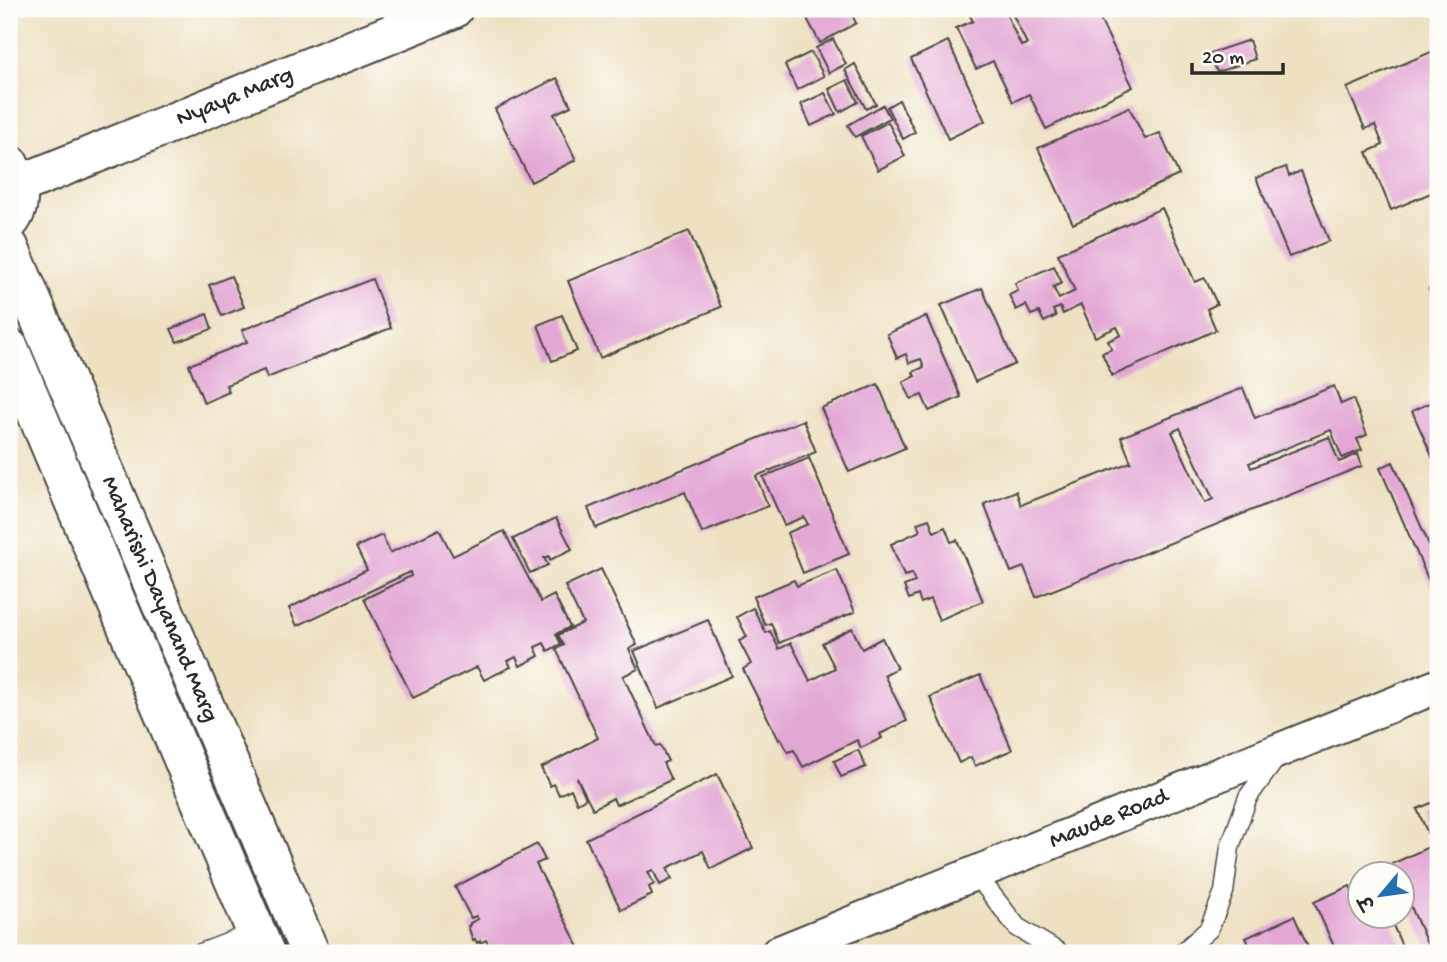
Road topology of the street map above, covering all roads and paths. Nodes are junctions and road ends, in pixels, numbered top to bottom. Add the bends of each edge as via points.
1 (453, 9) edge
2 (13, 174) edge
3 (9, 222) edge
4 (9, 247) edge
5 (9, 348) edge
6 (1438, 686) edge
7 (1282, 749) junction
8 (975, 873) junction
9 (260, 942) edge
10 (201, 953) edge
11 (310, 953) edge
12 (778, 953) edge
13 (1060, 953) edge
14 (1182, 953) edge

1 - 2 street, Nyaya Marg
2 - 3 street via 18,202
4 - 11 street, Maharishi Dayanand Marg
5 - 9 street, Maharishi Dayanand Marg
6 - 7 street, Maude Road
7 - 8 street, Maude Road
7 - 14 lane via 1248,797 1230,847 1224,892 1209,929
8 - 12 street, Maude Road
8 - 13 lane via 1017,928
9 - 10 lane

